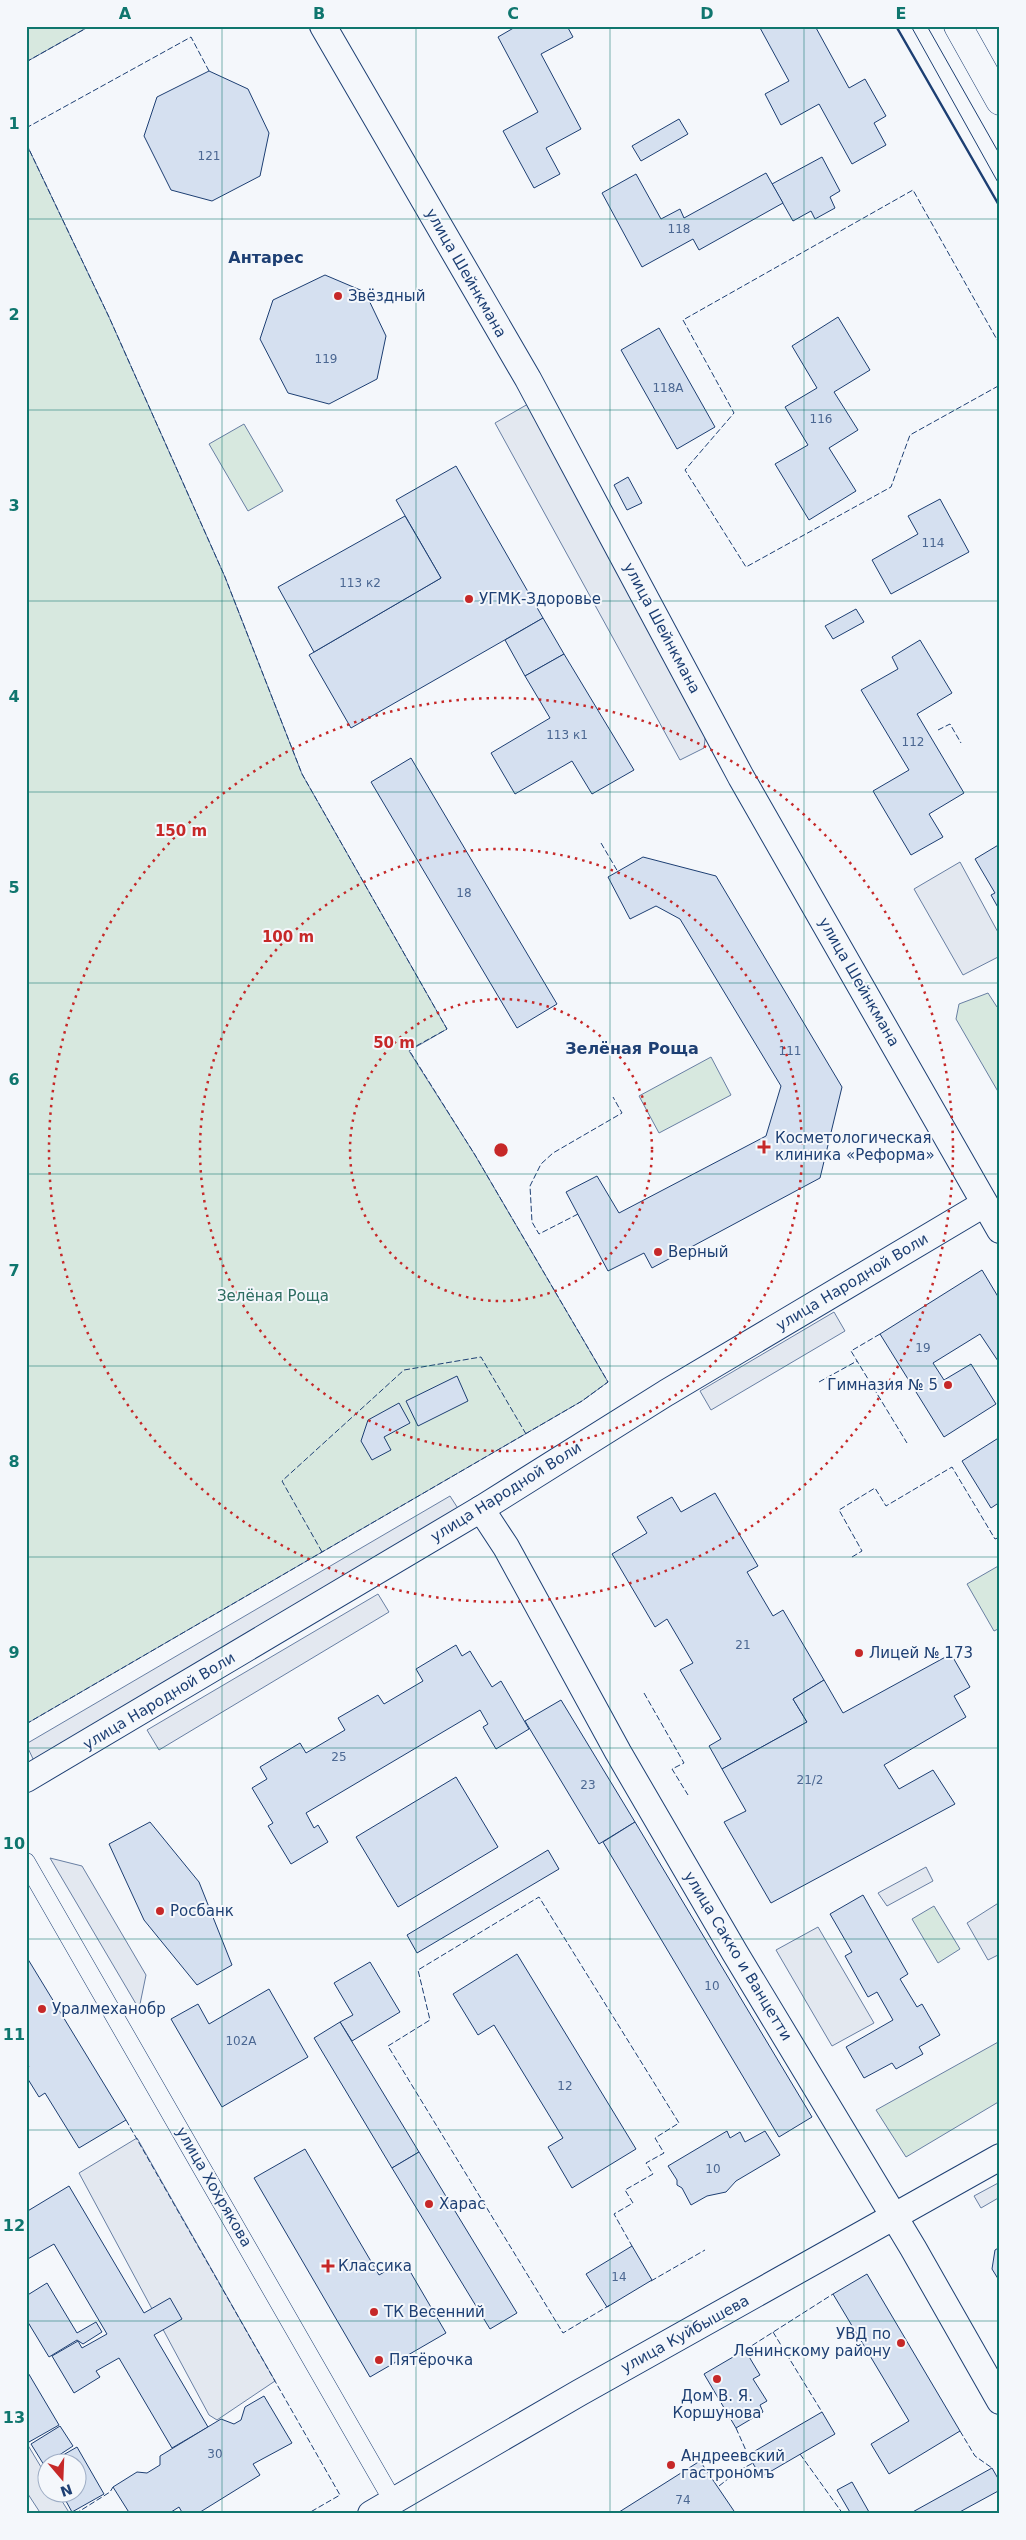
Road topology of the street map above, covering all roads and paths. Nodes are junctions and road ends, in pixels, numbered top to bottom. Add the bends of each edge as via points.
1 (323, 26) edge
2 (958, 26) edge
3 (1000, 102) edge
4 (984, 1204) junction
5 (1000, 1230) edge
6 (481, 1509) junction
7 (26, 1779) edge
8 (26, 1862) edge
9 (1000, 2157) edge
10 (894, 2217) junction
11 (1000, 2401) edge
12 (388, 2510) edge

1 - 4 street, улица Шейнкмана via 528,378 741,777
2 - 3 main road
4 - 5 street, улица Шейнкмана
4 - 6 street, улица Народной Воли via 666,1393
6 - 7 street, улица Народной Воли
6 - 10 street, улица Сакко и Ванцетти via 506,1547 622,1759
8 - 12 street, улица Хохрякова
9 - 10 street, улица Куйбышева
10 - 11 street, улица Сакко и Ванцетти
10 - 12 street, улица Куйбышева via 772,2284

